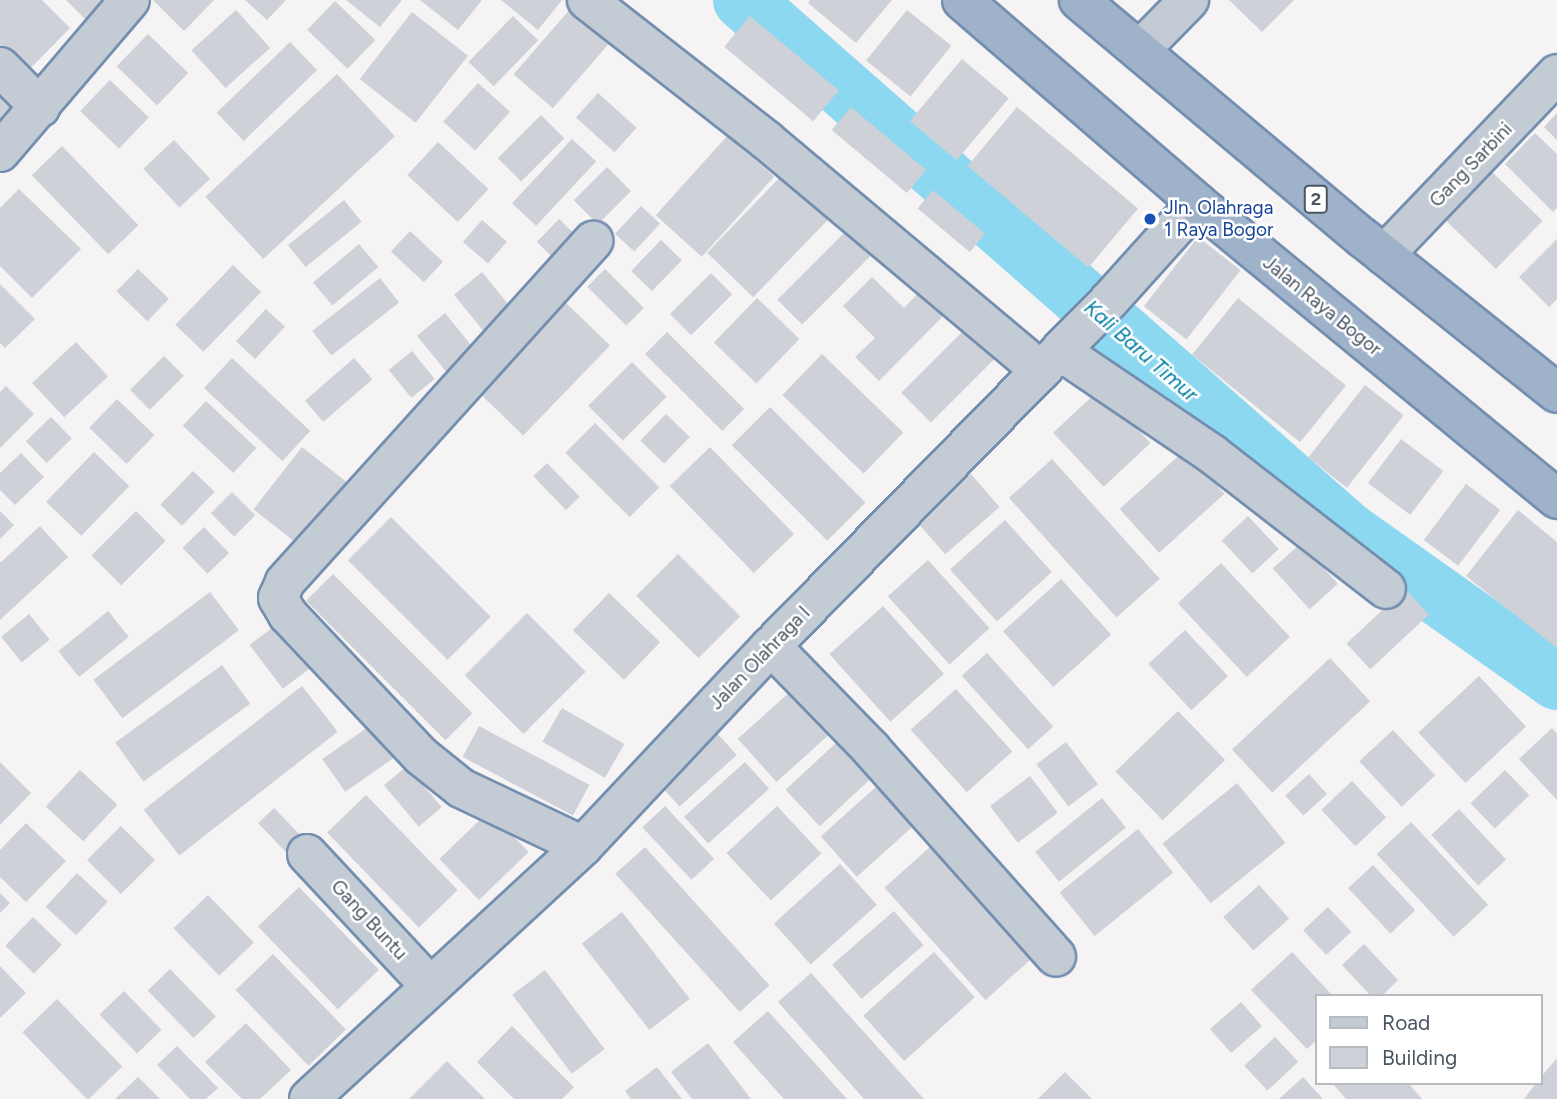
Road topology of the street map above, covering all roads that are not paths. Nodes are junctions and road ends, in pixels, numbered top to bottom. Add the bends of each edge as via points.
1 (130, 0) edge
2 (587, 0) edge
3 (962, 0) edge
4 (1079, 0) edge
5 (1189, 0) edge
6 (1140, 50) junction
7 (0, 66) edge
8 (1557, 75) edge
9 (40, 107) junction
10 (0, 152) edge
11 (1197, 203) junction
12 (593, 241) dead end
13 (1384, 255) junction
14 (1056, 355) junction
15 (1556, 390) edge
16 (1557, 499) edge
17 (1386, 589) dead end
18 (771, 646) junction
19 (583, 846) junction
20 (307, 855) dead end
21 (1056, 957) dead end
22 (430, 986) junction
23 (309, 1099) edge

1 - 9 street
2 - 14 street via 766,140
3 - 11 highway, Jalan Raya Bogor
4 - 6 highway, 2
5 - 6 street
6 - 13 highway, 2
7 - 9 street
8 - 13 street, Gang Sarbini
9 - 10 street
11 - 14 street, Jalan Olahraga I
11 - 16 highway, Jalan Raya Bogor
12 - 19 street via 285,582 278,598 288,615 421,756 461,788
13 - 15 highway, 2
14 - 17 street via 1212,454
14 - 18 street, Jalan Olahraga I
18 - 19 street, Jalan Olahraga I
18 - 21 street via 871,749
19 - 22 street, Jalan Olahraga I
20 - 22 street, Gang Buntu
22 - 23 street, Jalan Olahraga I

